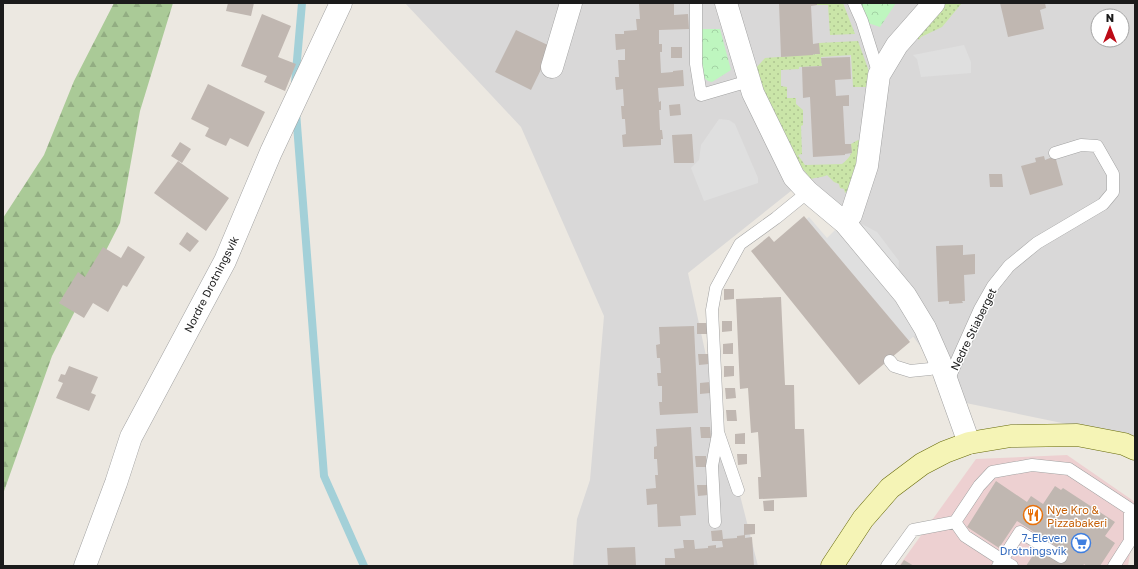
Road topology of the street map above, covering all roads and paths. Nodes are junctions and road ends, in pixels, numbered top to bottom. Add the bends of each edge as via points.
1 (341, 3) edge
2 (571, 3) edge
3 (696, 3) edge
4 (726, 3) edge
5 (854, 3) edge
6 (934, 3) edge
7 (552, 67) dead end
8 (879, 75) junction
9 (749, 81) junction
10 (1054, 153) dead end
11 (808, 192) junction
12 (845, 223) junction
13 (890, 361) dead end
14 (943, 370) junction
15 (718, 432) junction
16 (969, 443) junction
17 (1135, 450) edge
18 (738, 490) dead end
19 (715, 522) dead end
20 (955, 522) junction
21 (1061, 557) dead end
22 (1000, 563) edge
23 (85, 566) edge
24 (832, 566) edge
25 (887, 566) edge
26 (1012, 566) edge
27 (1114, 566) edge

1 - 23 street, Nordre Drotningsvik via 271,152 226,261 131,437
2 - 7 street
3 - 9 lane via 696,64 700,95
4 - 9 street, Nedre Stiaberget
5 - 8 lane
6 - 8 street via 897,45
8 - 12 street via 867,166 851,215
9 - 11 street, Nedre Stiaberget via 794,177
10 - 14 lane, Nedre Stiaberget via 1081,145 1097,146 1114,174 1114,192 1103,204 1037,243 1009,266 993,286 951,374
11 - 12 street, Nedre Stiaberget
11 - 15 lane via 740,244 716,288 712,310
12 - 14 street, Nedre Stiaberget via 906,295 925,328
13 - 14 lane, Nedre Stiaberget via 894,366 910,371
14 - 16 street, Nedre Stiaberget
15 - 18 lane
15 - 19 lane via 712,466
16 - 17 main road via 1012,436 1077,435 1124,444
16 - 24 main road via 922,464 890,488 863,518
20 - 22 lane via 965,536
20 - 25 lane via 913,530
20 - 27 lane via 979,486 992,472 1032,465 1068,469 1130,509 1130,541
21 - 22 lane via 1020,532
22 - 26 lane

